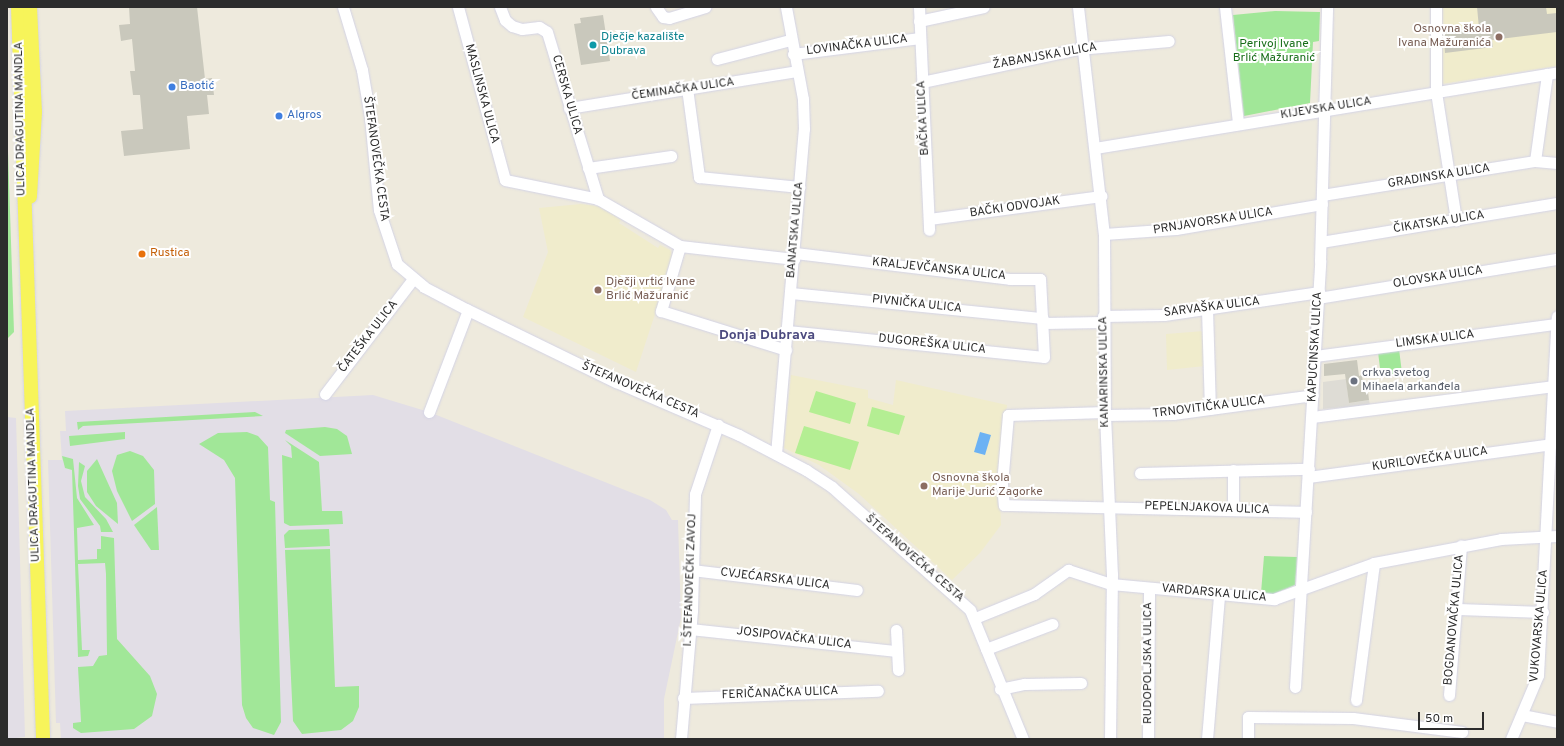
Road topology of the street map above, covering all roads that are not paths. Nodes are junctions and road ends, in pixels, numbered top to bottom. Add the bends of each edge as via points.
1 (18, 7) edge
2 (30, 7) edge
3 (343, 7) edge
4 (458, 7) edge
5 (500, 7) edge
6 (656, 7) edge
7 (705, 7) edge
8 (786, 7) edge
9 (919, 7) edge
10 (984, 7) edge
11 (1078, 7) edge
12 (1225, 7) edge
13 (1327, 7) edge
14 (1436, 7) edge
15 (920, 21) junction
16 (920, 38) junction
17 (790, 40) junction
18 (1169, 41) dead end
19 (1084, 48) junction
20 (793, 54) junction
21 (717, 59) dead end
22 (797, 71) junction
23 (1552, 73) edge
24 (922, 82) junction
25 (687, 88) junction
26 (1436, 92) junction
27 (569, 108) junction
28 (1324, 108) junction
29 (1238, 123) junction
30 (1095, 148) junction
31 (671, 156) dead end
32 (1535, 161) junction
33 (1557, 163) edge
34 (588, 168) junction
35 (1450, 176) junction
36 (800, 187) junction
37 (1101, 196) junction
38 (598, 199) junction
39 (1322, 200) junction
40 (1557, 203) edge
41 (1456, 220) junction
42 (929, 224) joint
43 (25, 231) junction
44 (1104, 234) junction
45 (1321, 242) junction
46 (680, 246) junction
47 (794, 256) junction
48 (1557, 259) edge
49 (413, 279) junction
50 (791, 293) junction
51 (1319, 295) junction
52 (468, 310) junction
53 (1207, 310) junction
54 (1103, 319) junction
55 (1556, 320) edge
56 (1043, 321) junction
57 (788, 331) junction
58 (1556, 347) edge
59 (786, 350) junction
60 (1315, 356) junction
61 (1554, 386) junction
62 (325, 394) dead end
63 (1313, 395) junction
64 (1555, 407) edge
65 (1210, 409) junction
66 (429, 412) dead end
67 (1105, 413) junction
68 (1312, 417) junction
69 (718, 425) junction
70 (1551, 444) junction
71 (776, 454) junction
72 (1554, 463) edge
73 (1233, 470) junction
74 (1140, 473) dead end
75 (1308, 473) junction
76 (1004, 505) joint
77 (1108, 507) junction
78 (1233, 510) junction
79 (1306, 512) junction
80 (1553, 512) edge
81 (1552, 536) edge
82 (1461, 545) junction
83 (1374, 563) junction
84 (692, 570) junction
85 (1111, 584) junction
86 (1149, 588) junction
87 (1302, 589) junction
88 (857, 590) dead end
89 (1220, 596) junction
90 (1458, 609) junction
91 (1543, 612) junction
92 (975, 618) junction
93 (1052, 624) dead end
94 (690, 629) junction
95 (896, 630) dead end
96 (986, 649) junction
97 (897, 652) junction
98 (898, 670) dead end
99 (1081, 683) dead end
100 (1295, 687) dead end
101 (1000, 689) junction
102 (878, 691) dead end
103 (1449, 695) dead end
104 (683, 698) junction
105 (1356, 700) dead end
106 (1522, 715) junction
107 (1557, 722) edge
108 (1462, 732) dead end
109 (43, 739) edge
110 (681, 739) edge
111 (1022, 739) edge
112 (1110, 739) edge
113 (1148, 739) edge
114 (1207, 739) edge
115 (1248, 739) edge
116 (1511, 739) edge

1 - 43 main road, ULICA DRAGUTINA MANDLA
2 - 43 main road, ULICA DRAGUTINA MANDLA via 35,112
3 - 49 street, ŠTEFANOVEČKA CESTA via 362,70 370,117 379,210 385,236 397,264
4 - 38 street, MASLINSKA ULICA via 505,180
5 - 27 street, CERSKA ULICA via 508,23 522,29 542,27 547,32
6 - 7 street via 663,17 669,18
8 - 17 street, BANATSKA ULICA
9 - 15 street, BAČKA ULICA
10 - 15 street
11 - 19 street, KANARINSKA ULICA
12 - 29 street
13 - 28 street, KAPUCINSKA ULICA
14 - 26 street
15 - 16 street, BAČKA ULICA
16 - 20 street, LOVINAČKA ULICA
16 - 24 street, BAČKA ULICA
17 - 20 street, BANATSKA ULICA
17 - 21 street, LOVINAČKA ULICA
18 - 19 street, ŽABANJSKA ULICA
19 - 24 street, ŽABANJSKA ULICA
19 - 30 street, KANARINSKA ULICA
20 - 22 street, BANATSKA ULICA
22 - 25 street, ČEMINAČKA ULICA via 762,79
22 - 36 street, BANATSKA ULICA via 804,111
23 - 26 street, KIJEVSKA ULICA
23 - 32 street
24 - 42 street, BAČKA ULICA
25 - 27 street, ČEMINAČKA ULICA
25 - 36 street via 700,177
26 - 28 street, KIJEVSKA ULICA
26 - 35 street
27 - 34 street, CERSKA ULICA
28 - 29 street, KIJEVSKA ULICA
28 - 39 street, KAPUCINSKA ULICA
29 - 30 street, KIJEVSKA ULICA
30 - 37 street, KANARINSKA ULICA
31 - 34 street
32 - 33 street, GRADINSKA ULICA
32 - 35 street, GRADINSKA ULICA
34 - 38 street, CERSKA ULICA
35 - 39 street, GRADINSKA ULICA
35 - 41 street
36 - 47 street, BANATSKA ULICA
37 - 42 street, BAČKI ODVOJAK
37 - 44 street, KANARINSKA ULICA
38 - 46 street
39 - 44 street, PRNJAVORSKA ULICA via 1176,229
39 - 45 street, KAPUCINSKA ULICA
40 - 41 street, ČIKATSKA ULICA
41 - 45 street, ČIKATSKA ULICA
43 - 109 main road, ULICA DRAGUTINA MANDLA
44 - 54 street, KANARINSKA ULICA
45 - 51 street, KAPUCINSKA ULICA
46 - 47 street, KRALJEVČANSKA ULICA
46 - 59 street via 661,311
47 - 50 street, BANATSKA ULICA
47 - 56 street, KRALJEVČANSKA ULICA via 1010,279 1040,279
48 - 51 street, OLOVSKA ULICA
49 - 52 street, ŠTEFANOVEČKA CESTA
49 - 62 street, ČATEŠKA ULICA
50 - 56 street, PIVNIČKA ULICA
50 - 57 street, BANATSKA ULICA
51 - 53 street, SARVAŠKA ULICA
51 - 60 street, KAPUCINSKA ULICA
52 - 66 street
52 - 69 street, ŠTEFANOVEČKA CESTA via 616,382
53 - 54 street, SARVAŠKA ULICA
53 - 65 street
54 - 56 street, PIVNIČKA ULICA
54 - 67 street, KANARINSKA ULICA
55 - 58 street, VUKOVARSKA ULICA
55 - 60 street, LIMSKA ULICA
56 - 57 street, DUGOREŠKA ULICA via 1044,356
57 - 59 street, BANATSKA ULICA
58 - 61 street, VUKOVARSKA ULICA
59 - 71 street, BANATSKA ULICA
60 - 63 street, KAPUCINSKA ULICA
61 - 64 street, VUKOVARSKA ULICA
61 - 68 street
63 - 65 street, TRNOVITIČKA ULICA
63 - 68 street, KAPUCINSKA ULICA
64 - 70 street, VUKOVARSKA ULICA
65 - 67 street, TRNOVITIČKA ULICA via 1173,414
67 - 76 street, TRNOVITIČKA ULICA via 1008,415 1002,484
67 - 77 street, KANARINSKA ULICA
68 - 75 street, KAPUCINSKA ULICA
69 - 71 street, ŠTEFANOVEČKA CESTA
69 - 84 street, I. ŠTEFANOVEČKI ZAVOJ via 695,494
70 - 72 street, VUKOVARSKA ULICA
70 - 75 street, KURILOVEČKA ULICA
71 - 92 street, ŠTEFANOVEČKA CESTA via 832,487 958,598
72 - 80 street, VUKOVARSKA ULICA
73 - 74 street, KURILOVEČKA ULICA
73 - 75 street, KURILOVEČKA ULICA
73 - 78 street
75 - 79 street, KAPUCINSKA ULICA
76 - 77 street, PEPELNJAKOVA ULICA
77 - 78 street, PEPELNJAKOVA ULICA
77 - 85 street, KANARINSKA ULICA
78 - 79 street, PEPELNJAKOVA ULICA
79 - 87 street, KAPUCINSKA ULICA
80 - 81 street, VUKOVARSKA ULICA
81 - 82 street, VARDARSKA ULICA
81 - 91 street, VUKOVARSKA ULICA
82 - 83 street, VARDARSKA ULICA
82 - 90 street, BOGDANOVAČKA ULICA
83 - 87 street, VARDARSKA ULICA
83 - 105 street
84 - 88 street, CVJEĆARSKA ULICA
84 - 94 street, I. ŠTEFANOVEČKI ZAVOJ
85 - 86 street, VARDARSKA ULICA
85 - 92 street, VARDARSKA ULICA via 1068,570 1034,594
85 - 112 street, KANARINSKA ULICA
86 - 89 street, VARDARSKA ULICA
86 - 113 street, RUDOPOLJSKA ULICA
87 - 89 street, VARDARSKA ULICA via 1274,600
87 - 100 street, KAPUCINSKA ULICA
89 - 114 street
90 - 91 street
90 - 103 street, BOGDANOVAČKA ULICA
91 - 106 street, VUKOVARSKA ULICA via 1538,675
92 - 96 street, ŠTEFANOVEČKA CESTA
93 - 96 street
94 - 97 street, JOSIPOVAČKA ULICA
94 - 104 street, I. ŠTEFANOVEČKI ZAVOJ
95 - 97 street
96 - 101 street, ŠTEFANOVEČKA CESTA
97 - 98 street
99 - 101 street via 1024,684
101 - 111 street, ŠTEFANOVEČKA CESTA
102 - 104 street, FERIČANAČKA ULICA
104 - 110 street, I. ŠTEFANOVEČKI ZAVOJ
106 - 107 street
106 - 116 street, VUKOVARSKA ULICA
108 - 115 street via 1353,718 1248,717

